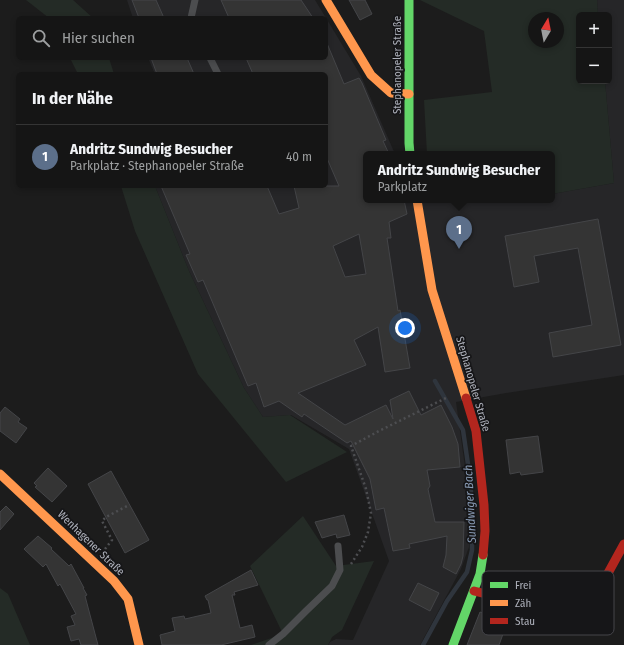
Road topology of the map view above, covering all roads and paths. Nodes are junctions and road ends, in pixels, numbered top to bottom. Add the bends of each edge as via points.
1 (195, 0) edge
2 (326, 0) edge
3 (409, 0) edge
4 (191, 16) edge
5 (211, 60) edge
6 (217, 72) edge
7 (409, 94) junction
8 (410, 151) edge
9 (418, 203) edge
10 (464, 391) junction
11 (0, 474) edge
12 (129, 505) dead end
13 (624, 544) edge
14 (338, 546) dead end
15 (94, 561) junction
16 (348, 568) dead end
17 (609, 571) edge
18 (474, 591) junction
19 (482, 593) edge
20 (139, 645) edge
21 (269, 645) edge
22 (453, 645) edge

1 - 4 lane
2 - 7 street via 371,75 391,93
3 - 7 street, Stephanopeler Straße
5 - 6 lane
7 - 8 street, Stephanopeler Straße
9 - 10 street, Stephanopeler Straße via 432,290
10 - 16 path via 351,446 366,489 371,514 362,547
10 - 18 street, Stephanopeler Straße via 476,431 484,505 483,557
11 - 15 street, Wenhagener Straße
12 - 15 path via 106,517 102,522 112,540
13 - 17 street
14 - 21 lane via 340,570 332,586
15 - 20 street, Wenhagener Straße via 114,580 128,599
18 - 19 street
18 - 22 street, Stephanopeler Straße

